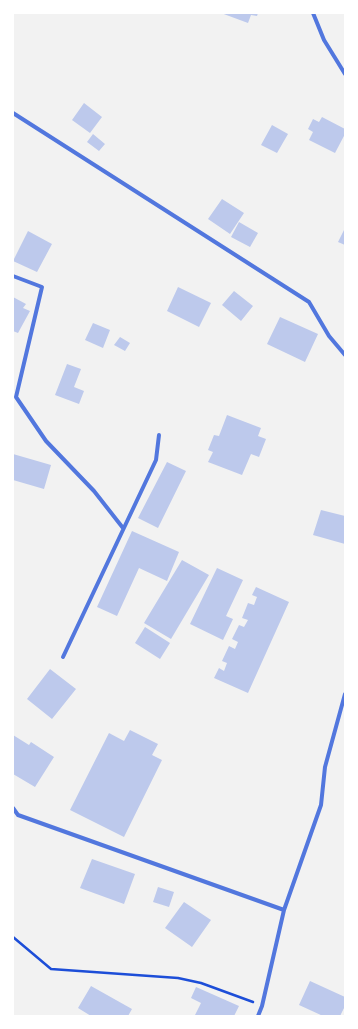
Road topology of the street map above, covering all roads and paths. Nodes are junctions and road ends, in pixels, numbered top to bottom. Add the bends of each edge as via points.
1 (313, 13) edge
2 (345, 74) edge
3 (13, 113) edge
4 (13, 276) edge
5 (345, 354) edge
6 (159, 435) dead end
7 (123, 528) junction
8 (63, 657) dead end
9 (345, 694) edge
10 (13, 808) edge
11 (284, 910) junction
12 (13, 937) edge
13 (262, 1006) junction
14 (258, 1016) edge

1 - 2 street via 324,40
3 - 5 street via 309,302 329,336
4 - 7 street via 42,287 16,398 46,441 94,492
6 - 7 street via 156,460
7 - 8 street
9 - 11 street via 325,767 322,804
10 - 11 street via 18,815
11 - 13 street
12 - 13 path via 51,968 178,978 201,983
13 - 14 street

